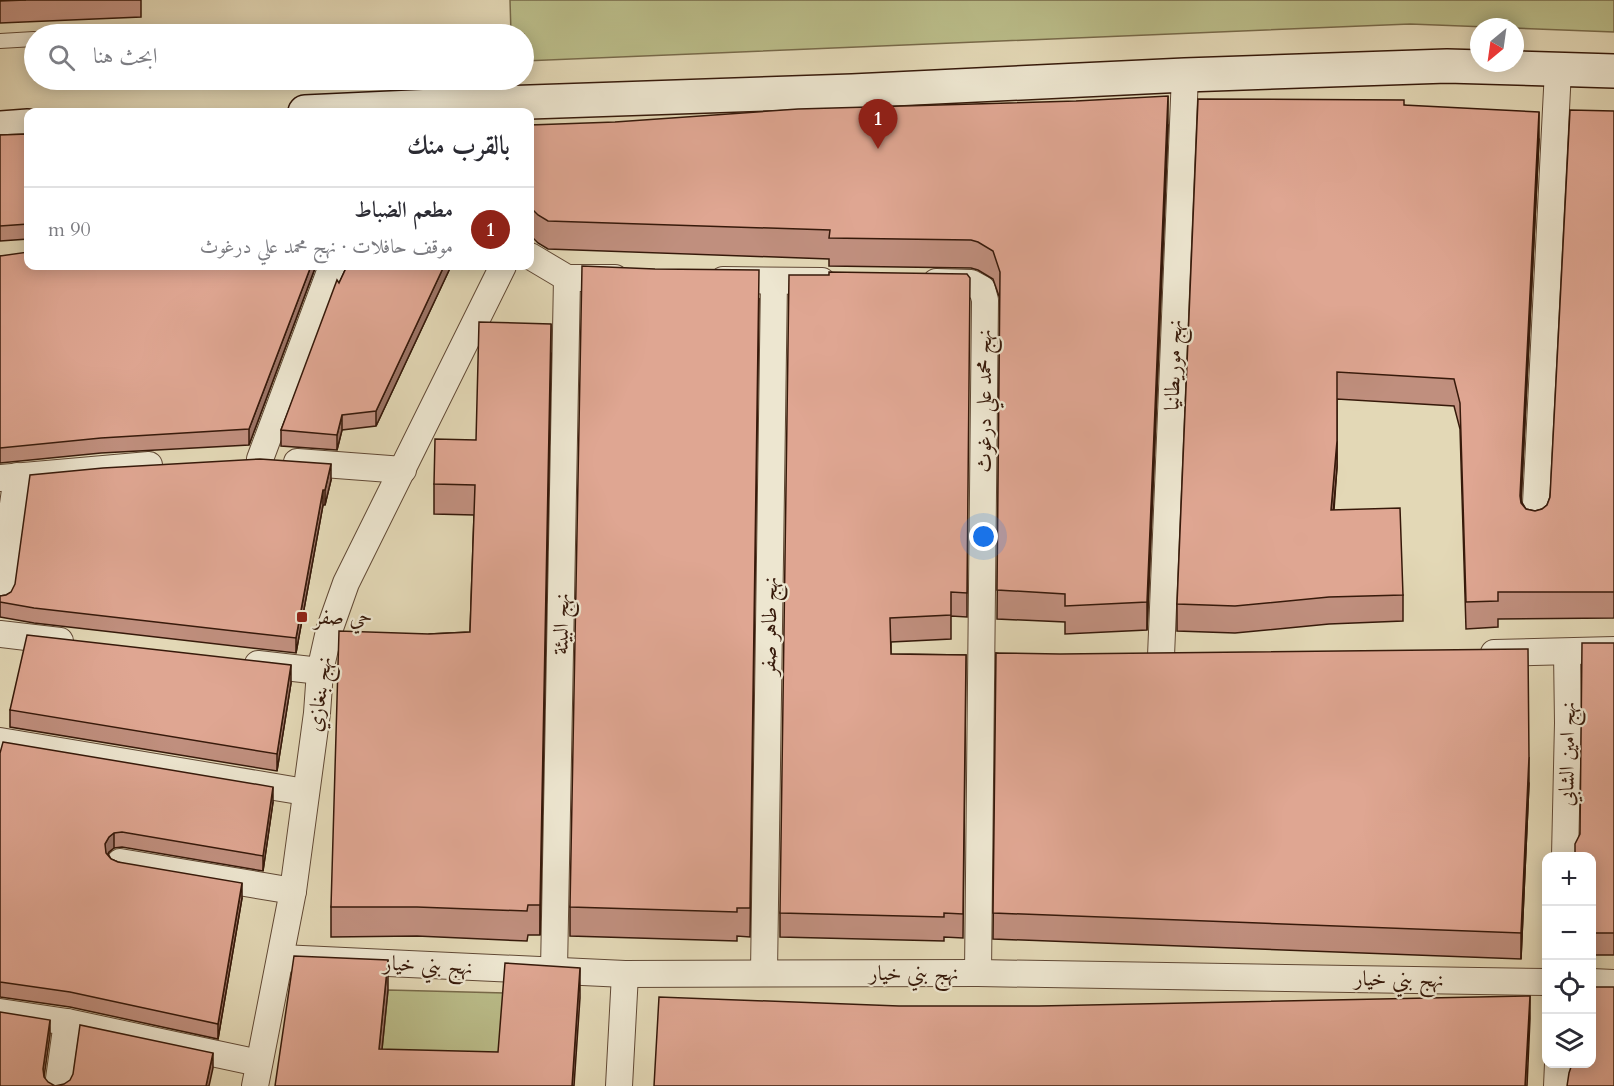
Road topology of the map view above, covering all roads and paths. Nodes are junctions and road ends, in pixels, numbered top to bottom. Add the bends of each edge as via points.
1 (24, 40) edge
2 (0, 41) edge
3 (1558, 70) junction
4 (1614, 72) edge
5 (1185, 75) junction
6 (499, 108) edge
7 (24, 126) edge
8 (0, 128) edge
9 (534, 258) edge
10 (330, 270) edge
11 (501, 270) edge
12 (567, 278) junction
13 (636, 279) edge
14 (705, 280) edge
15 (774, 281) junction
16 (844, 281) edge
17 (913, 282) edge
18 (170, 464) edge
19 (403, 470) junction
20 (9, 477) edge
21 (1535, 523) edge
22 (0, 597) edge
23 (0, 634) edge
24 (83, 644) edge
25 (1614, 650) edge
26 (1567, 652) junction
27 (1472, 653) edge
28 (1161, 656) edge
29 (237, 662) edge
30 (320, 671) junction
31 (0, 741) edge
32 (305, 792) junction
33 (1565, 852) edge
34 (120, 862) edge
35 (293, 891) junction
36 (281, 958) junction
37 (554, 970) junction
38 (764, 972) junction
39 (978, 973) junction
40 (625, 974) junction
41 (1542, 982) edge
42 (1596, 982) edge
43 (1614, 983) edge
44 (0, 1012) edge
45 (67, 1022) junction
46 (1558, 1068) edge
47 (257, 1075) edge
48 (58, 1086) edge
49 (620, 1086) edge
50 (1557, 1086) edge

1 - 2 lane
3 - 4 street
3 - 5 street via 1447,66
3 - 21 street
5 - 6 street
5 - 28 street, نهج موريطانيا
7 - 8 street
9 - 12 street
10 - 19 street via 249,460
11 - 19 street, نهج بنغازي
12 - 13 street
12 - 37 street, نهج البيئة
14 - 15 street
15 - 16 street
15 - 38 street, نهج طاهر صفر
17 - 39 street, نهج محمد علي درغوث via 971,283 982,289 985,300 994,659 979,708
18 - 20 street
19 - 30 street, نهج بنغازي via 346,583
20 - 22 street
23 - 24 street
25 - 26 street
26 - 27 street
26 - 33 street, نهج امين الشابي
29 - 30 street
30 - 32 street, نهج بنغازي
31 - 32 street
32 - 35 street, نهج بنغازي
34 - 35 street
35 - 36 street, نهج بنغازي
36 - 37 street, نهج بني خيار
36 - 47 street, نهج بنغازي
37 - 40 street, نهج بني خيار
38 - 39 street, نهج بني خيار
38 - 40 street, نهج بني خيار
39 - 41 street, نهج بني خيار
40 - 49 street
42 - 43 street
44 - 45 street
45 - 47 street
45 - 48 street
46 - 50 street

